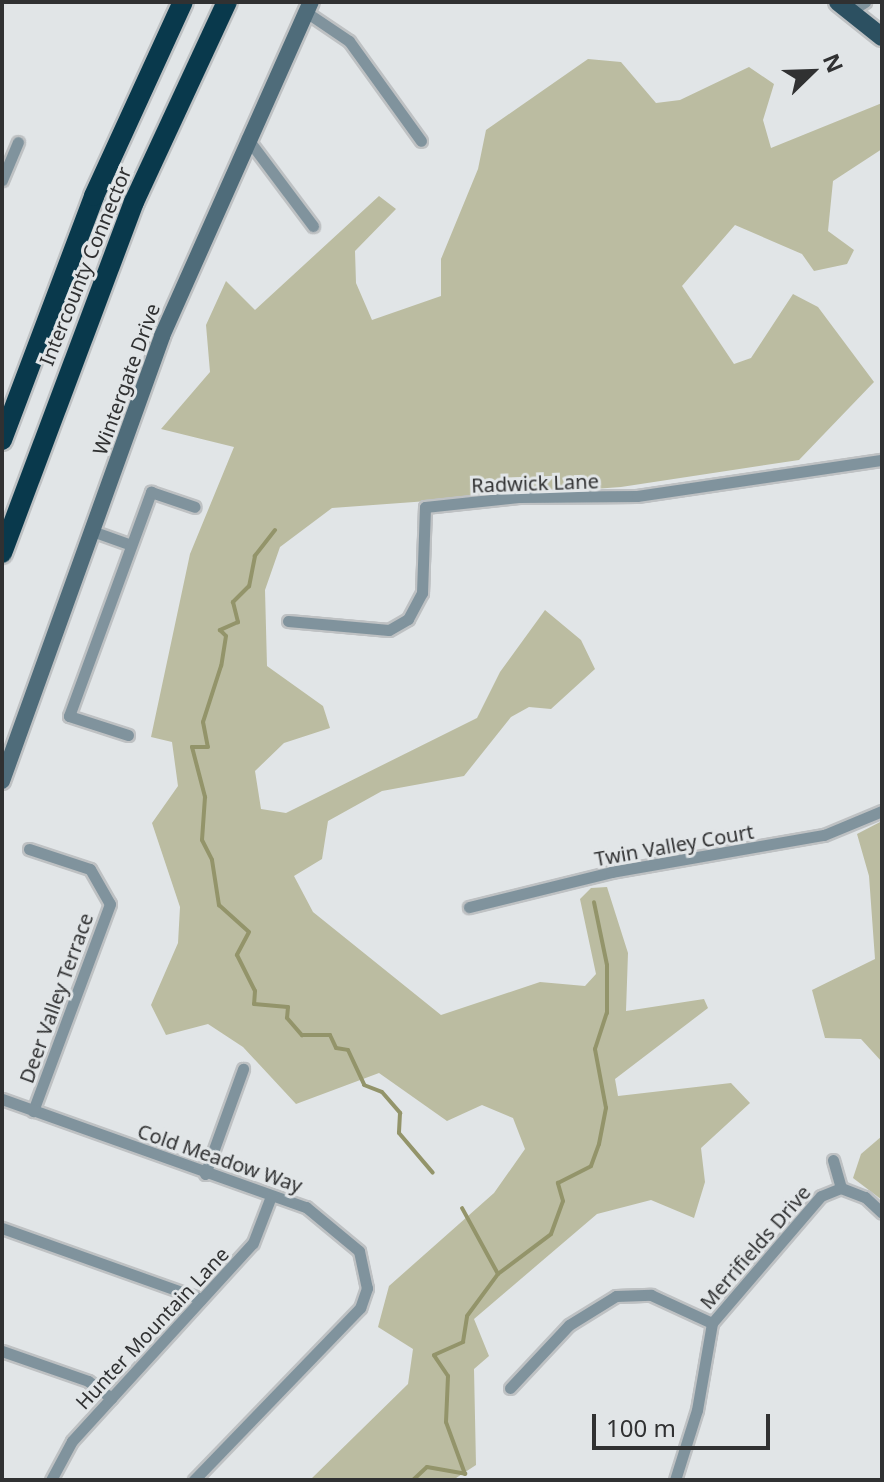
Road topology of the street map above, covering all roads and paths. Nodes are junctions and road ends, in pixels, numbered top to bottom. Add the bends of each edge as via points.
1 (183, 2) edge
2 (227, 2) edge
3 (851, 5) edge
4 (308, 7) edge
5 (882, 37) edge
6 (247, 137) junction
7 (421, 141) dead end
8 (18, 142) dead end
9 (2, 180) edge
10 (313, 226) dead end
11 (2, 440) edge
12 (882, 460) edge
13 (195, 507) dead end
14 (92, 531) junction
15 (131, 545) junction
16 (2, 553) edge
17 (288, 621) dead end
18 (128, 735) dead end
19 (2, 781) edge
20 (882, 811) edge
21 (29, 849) dead end
22 (469, 907) dead end
23 (243, 1069) dead end
24 (2, 1099) edge
25 (33, 1111) junction
26 (833, 1160) dead end
27 (205, 1174) junction
28 (841, 1188) junction
29 (271, 1196) junction
30 (882, 1213) edge
31 (2, 1228) edge
32 (201, 1299) junction
33 (712, 1323) junction
34 (2, 1351) edge
35 (510, 1388) dead end
36 (111, 1398) junction
37 (51, 1480) edge
38 (194, 1480) edge
39 (675, 1480) edge

1 - 11 highway, Intercounty Connector via 94,196
2 - 16 highway, Intercounty Connector via 134,202
3 - 5 main road
4 - 6 street, Wintergate Drive
4 - 7 street via 349,41
6 - 10 street
6 - 14 street, Wintergate Drive via 162,336
8 - 9 street
12 - 17 street, Radwick Lane via 637,496 518,497 425,507 422,593 408,619 389,630
13 - 15 street via 151,492
14 - 15 street
14 - 19 street, Wintergate Drive
15 - 18 street via 69,716
20 - 22 street, Twin Valley Court via 824,835 611,872
21 - 25 street, Deer Valley Terrace via 90,869 110,904
23 - 27 street
24 - 25 street, Cold Meadow Way
25 - 27 street, Cold Meadow Way
26 - 28 street
27 - 29 street, Cold Meadow Way
28 - 30 street via 865,1197
28 - 33 street, Merrifields Drive via 821,1196
29 - 32 street, Hunter Mountain Lane via 253,1243
29 - 38 street, Cold Meadow Way via 332,1224 359,1251 367,1288 360,1308
31 - 32 street
32 - 36 street, Hunter Mountain Lane
33 - 35 street via 651,1295 616,1296 569,1325
33 - 39 street, Merrifields Drive via 697,1410
34 - 36 street via 88,1381
36 - 37 street, Hunter Mountain Lane via 72,1441

